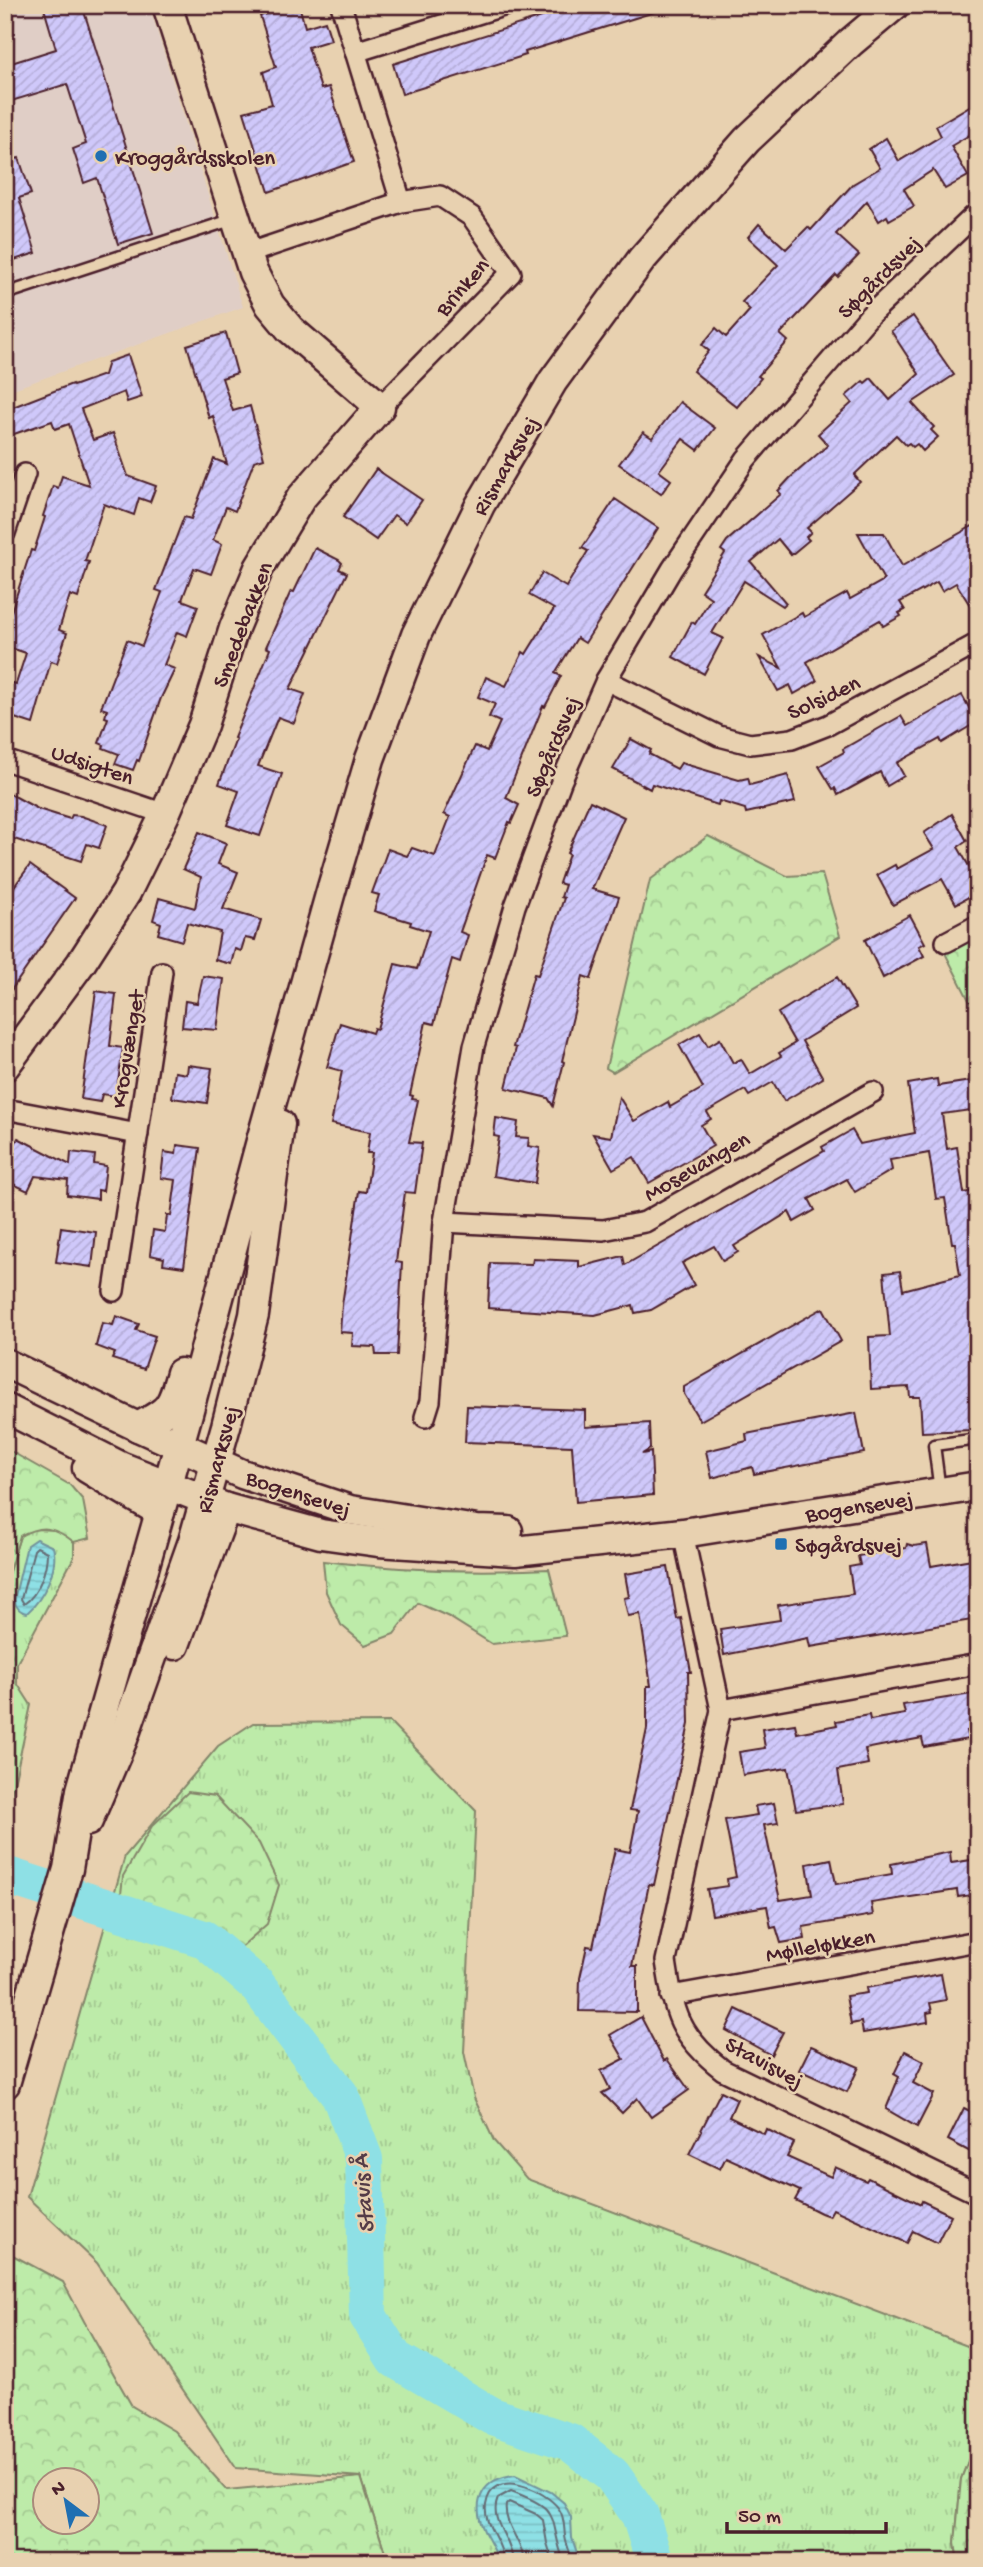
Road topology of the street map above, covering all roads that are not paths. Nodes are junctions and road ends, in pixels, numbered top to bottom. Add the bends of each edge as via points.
1 (167, 5) edge
2 (341, 5) edge
3 (506, 5) edge
4 (895, 5) edge
5 (355, 52) junction
6 (401, 202) junction
7 (978, 212) edge
8 (234, 219) junction
9 (246, 254) junction
10 (5, 294) edge
11 (380, 407) junction
12 (25, 474) dead end
13 (5, 533) edge
14 (978, 643) edge
15 (606, 680) junction
16 (5, 760) edge
17 (165, 814) junction
18 (978, 925) edge
19 (946, 942) dead end
20 (162, 972) dead end
21 (293, 1031) junction
22 (6, 1063) edge
23 (873, 1092) dead end
24 (5, 1109) edge
25 (138, 1134) junction
26 (262, 1137) junction
27 (444, 1222) junction
28 (114, 1291) dead end
29 (5, 1363) edge
30 (5, 1385) edge
31 (5, 1408) edge
32 (425, 1417) dead end
33 (5, 1423) edge
34 (138, 1427) junction
35 (978, 1439) edge
36 (196, 1474) junction
37 (978, 1486) edge
38 (940, 1492) junction
39 (160, 1512) junction
40 (477, 1530) junction
41 (683, 1533) junction
42 (616, 1539) junction
43 (978, 1664) edge
44 (721, 1710) junction
45 (68, 1869) junction
46 (978, 1941) edge
47 (671, 1996) junction
48 (5, 2084) edge
49 (978, 2194) edge

1 - 8 main road
2 - 5 street
3 - 5 street
4 - 21 main road, Rismarksvej via 747,139 642,259 553,381 480,505 416,635 370,759
5 - 6 street
6 - 9 street, Brinken
6 - 11 street, Brinken via 440,196 472,217 511,274
7 - 15 street, Søgårdsvej via 870,315 746,459 672,569
8 - 9 main road
8 - 10 lane
9 - 11 main road via 270,305 290,330
11 - 17 main road, Smedebakken via 301,498 259,568 203,725
12 - 13 street
14 - 15 street, Solsiden via 828,725 792,739 750,744 719,736
15 - 27 street, Søgårdsvej via 561,782 508,931 474,1046
16 - 17 street, Udsigten
17 - 22 main road, Smedebakken via 126,893 81,963
18 - 19 street
20 - 25 street, Krogvænget
21 - 26 main road, Rismarksvej
21 - 36 main road, Rismarksvej via 254,1315
23 - 27 street, Mosevangen via 645,1222 603,1230
24 - 25 street, Krogvænget
25 - 28 street, Krogvænget
26 - 34 main road via 229,1214 172,1405
26 - 36 main road, Rismarksvej
27 - 32 street, Søgårdsvej
29 - 34 main road, Bogensevej
30 - 36 main road
31 - 36 main road, Bogensevej via 120,1465
33 - 39 main road
34 - 36 main road, Bogensevej
35 - 38 lane via 934,1445
36 - 39 main road, Rismarksvej
36 - 40 main road via 285,1512 324,1521 388,1529
36 - 40 main road via 266,1463
36 - 42 main road, Bogensevej via 321,1534 515,1551
36 - 45 main road via 173,1536 115,1737
36 - 45 main road via 191,1605
37 - 38 main road, Bogensevej
38 - 41 main road, Bogensevej
39 - 45 main road, Rismarksvej via 81,1790
40 - 42 main road, Bogensevej
41 - 42 main road, Bogensevej
41 - 44 street, Stavisvej
43 - 44 street
44 - 47 street, Stavisvej via 666,1961
45 - 48 main road, Rismarksvej
46 - 47 street, Mølleløkken
47 - 49 street, Stavisvej via 682,2028 698,2050 723,2070

